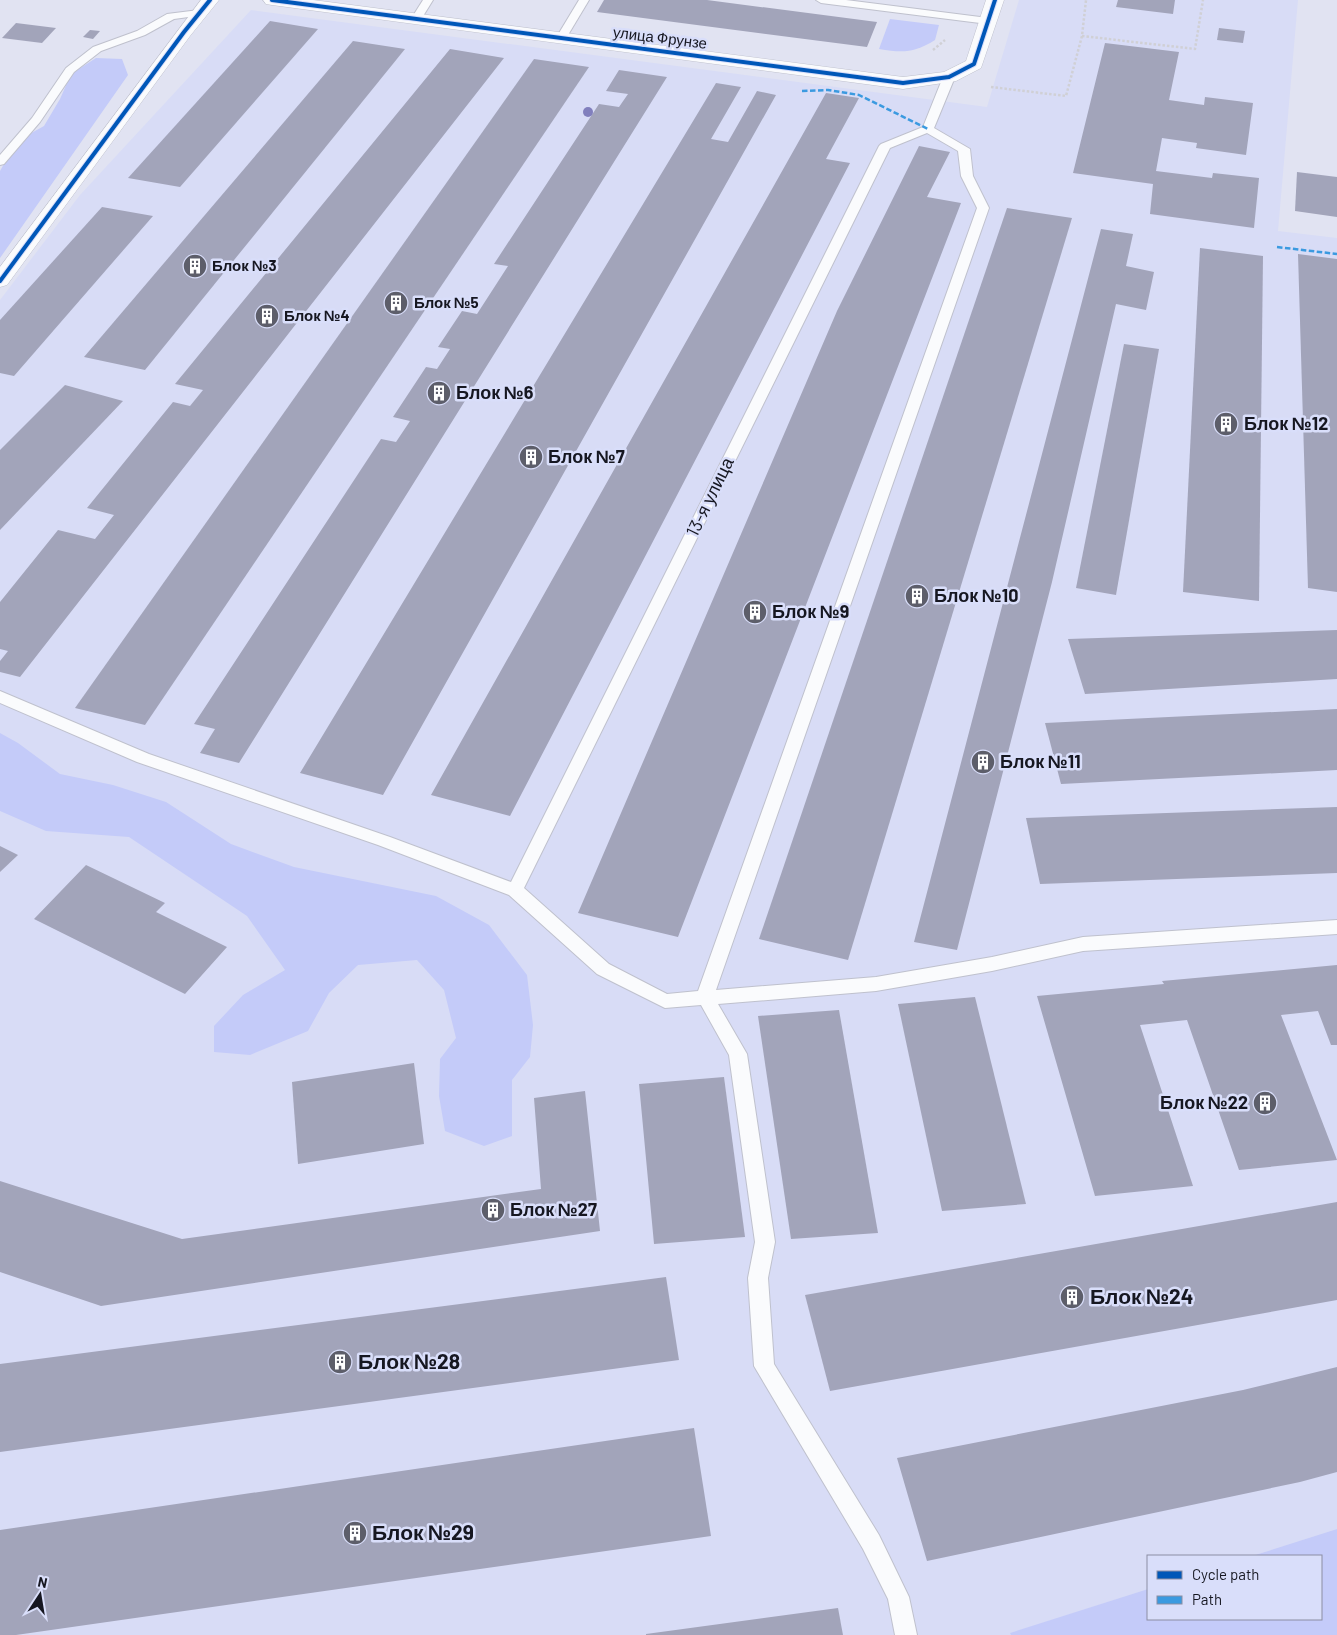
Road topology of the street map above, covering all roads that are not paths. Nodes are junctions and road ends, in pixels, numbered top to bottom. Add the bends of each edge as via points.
1 (272, 0) edge
2 (428, 0) edge
3 (584, 0) edge
4 (821, 0) edge
5 (995, 0) edge
6 (856, 2) edge
7 (204, 7) edge
8 (416, 19) junction
9 (988, 21) junction
10 (561, 38) junction
11 (950, 77) junction
12 (928, 129) junction
13 (0, 162) edge
14 (0, 281) edge
15 (0, 697) edge
16 (514, 890) junction
17 (1337, 928) edge
18 (705, 996) junction
19 (906, 1635) edge

1 - 8 street, улица Фрунзе
2 - 8 lane
3 - 10 lane
4 - 6 lane
5 - 9 street, улица Фрунзе
6 - 9 lane
7 - 13 lane via 170,16 141,33 97,49 70,70 36,120
7 - 14 street
8 - 10 street, улица Фрунзе
9 - 11 street, улица Фрунзе via 974,64
10 - 11 street, улица Фрунзе via 903,83
11 - 12 lane
12 - 16 lane, 13-я улица via 885,146
12 - 18 lane via 964,149 967,176 983,208
15 - 16 lane via 143,758 384,841
16 - 18 lane via 602,969 665,1000
17 - 18 lane via 1083,944 876,984
18 - 19 lane via 738,1054 764,1242 758,1278 764,1366 871,1542 898,1597

